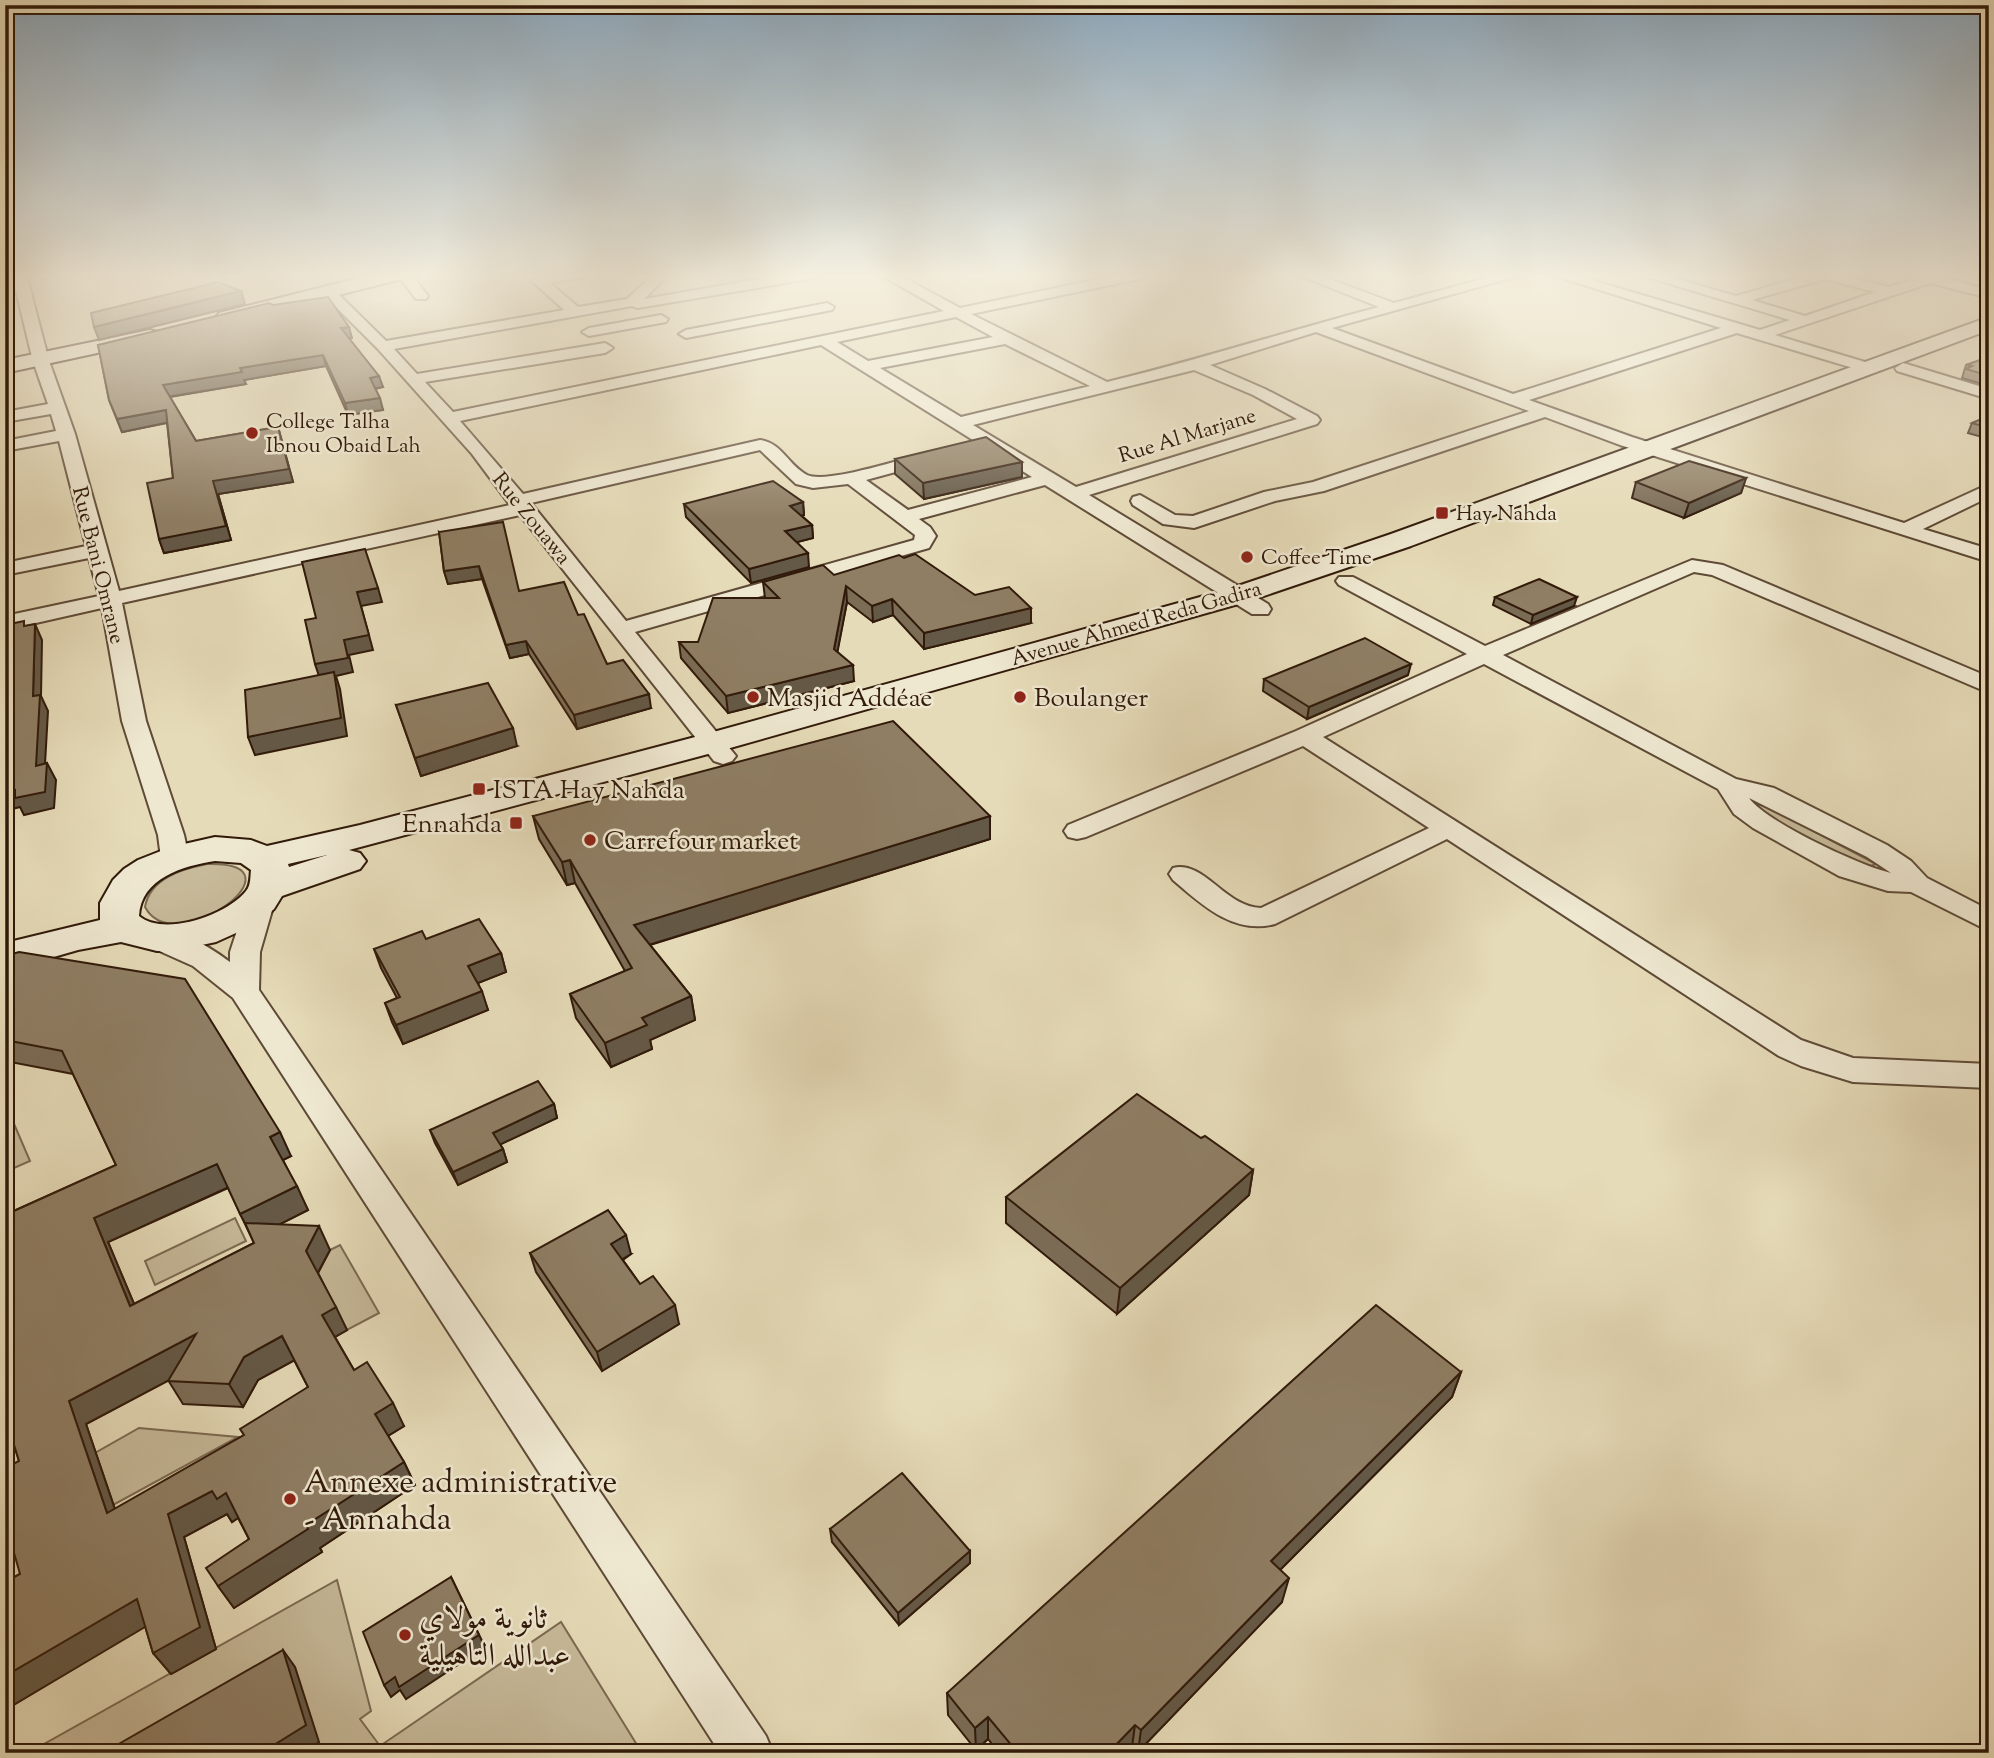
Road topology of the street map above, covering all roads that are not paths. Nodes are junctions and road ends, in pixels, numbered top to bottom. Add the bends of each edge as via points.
1 (40, 356) edge
2 (63, 356) edge
3 (392, 356) edge
4 (496, 356) edge
5 (601, 356) edge
6 (614, 356) edge
7 (718, 356) edge
8 (737, 356) edge
9 (851, 356) edge
10 (919, 356) edge
11 (1041, 356) edge
12 (1226, 356) edge
13 (1395, 356) edge
14 (1649, 356) edge
15 (1828, 356) edge
16 (1901, 356) edge
17 (1933, 356) edge
18 (722, 359) junction
19 (41, 361) junction
20 (505, 364) junction
21 (1196, 365) junction
22 (868, 366) junction
23 (5, 367) edge
24 (1869, 368) junction
25 (1903, 368) junction
26 (640, 377) junction
27 (414, 379) junction
28 (1106, 388) junction
29 (1989, 394) edge
30 (1514, 399) junction
31 (56, 408) junction
32 (1547, 411) junction
33 (5, 416) edge
34 (448, 418) junction
35 (959, 423) junction
36 (66, 434) junction
37 (990, 442) junction
38 (5, 446) edge
39 (1659, 452) junction
40 (851, 477) junction
41 (1049, 478) junction
42 (1989, 490) edge
43 (1074, 494) junction
44 (1140, 501) dead end
45 (520, 504) junction
46 (905, 517) junction
47 (1905, 530) junction
48 (97, 550) junction
49 (1989, 556) edge
50 (5, 569) edge
51 (1346, 581) junction
52 (111, 601) junction
53 (1249, 602) junction
54 (5, 623) edge
55 (621, 629) junction
56 (1484, 655) junction
57 (1989, 686) edge
58 (1305, 736) junction
59 (717, 750) junction
60 (1449, 828) junction
61 (1077, 831) dead end
62 (174, 858) junction
63 (1183, 874) dead end
64 (264, 882) junction
65 (136, 920) junction
66 (1989, 922) edge
67 (5, 932) edge
68 (5, 957) edge
69 (244, 991) junction
70 (1989, 1076) edge
71 (749, 1753) edge

1 - 19 street, Rue Bani Omrane
2 - 19 main road
3 - 27 street, Rue Zouawa
4 - 20 street
5 - 20 street
6 - 26 street
7 - 18 street
8 - 18 street
9 - 22 street
10 - 22 street
11 - 28 street
12 - 21 street
13 - 30 street
14 - 30 street
15 - 24 street
16 - 24 main road, Avenue Ahmed Reda Gadira
17 - 25 main road, Avenue Ahmed Reda Gadira
18 - 26 street
19 - 23 main road
19 - 31 street, Rue Bani Omrane
20 - 27 street
21 - 28 street
21 - 43 street, Rue Al Marjane via 1311,419
22 - 35 street
24 - 39 main road, Avenue Ahmed Reda Gadira
25 - 29 street
25 - 39 main road, Avenue Ahmed Reda Gadira
26 - 34 street
27 - 34 street, Rue Zouawa
28 - 35 street
30 - 32 street
31 - 33 street
31 - 36 street, Rue Bani Omrane
32 - 39 street
32 - 44 street via 1317,487 1271,496 1194,522 1170,520
34 - 45 street, Rue Zouawa
35 - 37 street
36 - 38 street
36 - 48 street, Rue Bani Omrane
37 - 40 street
37 - 41 street
39 - 47 street
39 - 51 main road, Avenue Ahmed Reda Gadira
39 - 53 main road, Avenue Ahmed Reda Gadira via 1401,540
40 - 45 street via 805,481 767,446 760,445
40 - 46 street
41 - 43 street
41 - 46 street
42 - 47 street
43 - 53 street
45 - 52 street
45 - 55 street, Rue Zouawa
46 - 55 street via 926,536 918,546
47 - 49 street
48 - 50 street
48 - 52 street, Rue Bani Omrane
51 - 53 main road, Avenue Ahmed Reda Gadira
51 - 56 street
52 - 54 street
52 - 62 street, Rue Bani Omrane via 134,721 171,835
53 - 59 main road, Avenue Ahmed Reda Gadira
55 - 59 street, Rue Zouawa
56 - 57 street via 1698,565
56 - 58 street
56 - 66 street via 1727,785 1743,808 1762,822 1849,870 1888,883 1917,884
58 - 60 street
58 - 61 street
59 - 64 main road, Avenue Ahmed Reda Gadira
60 - 63 street via 1265,917 1230,912
60 - 70 street via 1790,1048 1863,1071
62 - 64 main road via 215,849 251,852
62 - 65 main road via 148,872
64 - 65 main road, Avenue Ahmed Reda Gadira via 241,916 214,929 184,937
64 - 69 street via 245,952
65 - 67 main road via 81,910
65 - 68 main road
65 - 69 street via 214,963
69 - 71 street

